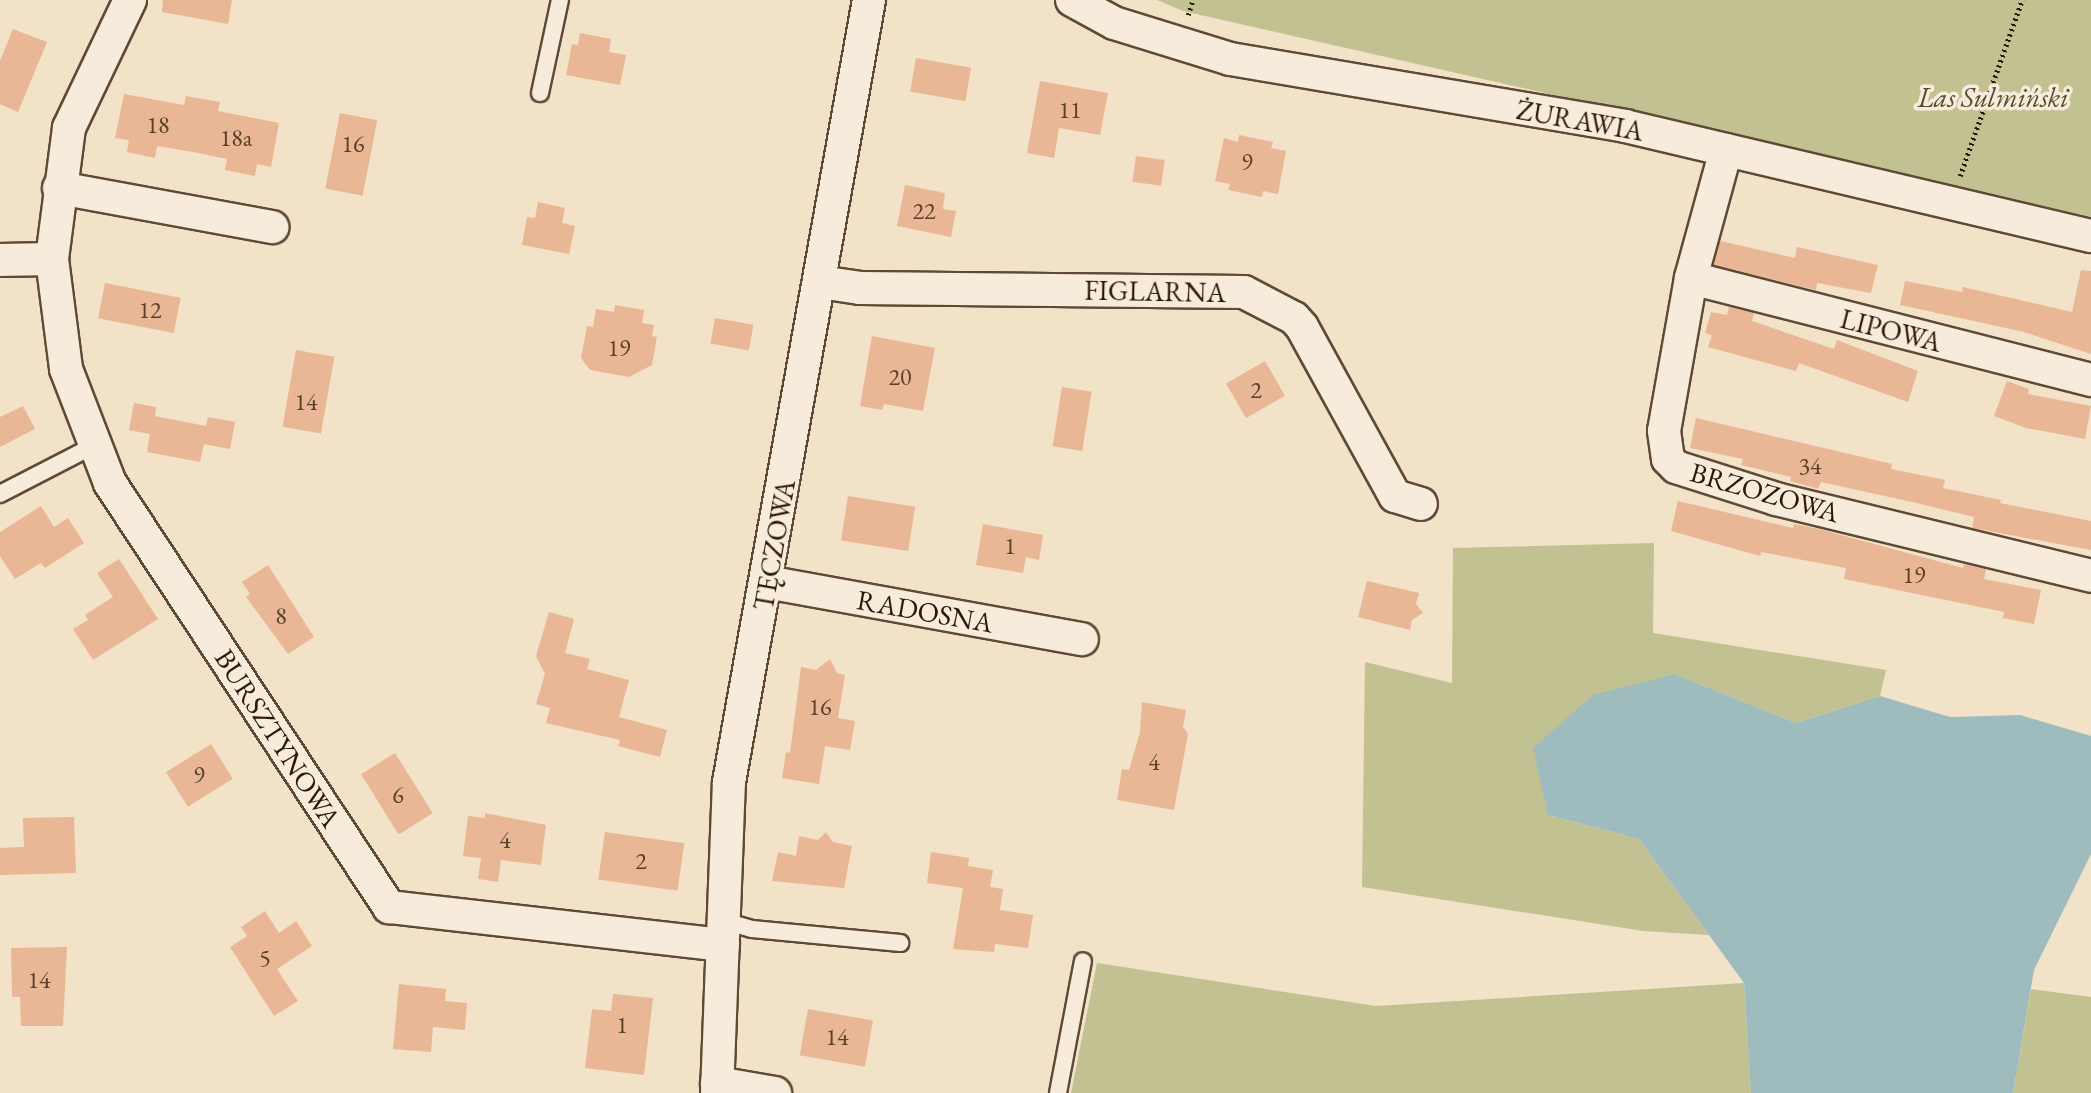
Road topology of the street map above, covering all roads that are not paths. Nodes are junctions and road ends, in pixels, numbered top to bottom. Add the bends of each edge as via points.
1 (130, 0) edge
2 (560, 0) edge
3 (869, 0) edge
4 (1072, 0) edge
5 (540, 93) dead end
6 (1726, 150) junction
7 (59, 188) junction
8 (272, 227) dead end
9 (2091, 236) edge
10 (52, 259) junction
11 (0, 260) edge
12 (1692, 278) junction
13 (820, 282) junction
14 (2091, 380) edge
15 (95, 445) junction
16 (0, 494) edge
17 (1420, 504) dead end
18 (2091, 576) edge
19 (768, 582) junction
20 (1082, 639) dead end
21 (723, 933) junction
22 (900, 943) dead end
23 (1083, 961) dead end
24 (717, 1088) edge
25 (775, 1093) edge
26 (1058, 1093) edge

1 - 7 street, BURSZTYNOWA via 69,128
2 - 5 lane
3 - 13 street, TĘCZOWA
4 - 6 street, ŻURAWIA via 1114,23 1230,60 1625,126
6 - 9 street, ŻURAWIA
6 - 12 street, BRZOZOWA
7 - 8 street
7 - 10 street, BURSZTYNOWA
10 - 11 street
10 - 15 street, BURSZTYNOWA via 66,369
12 - 14 street, LIPOWA
12 - 18 street, BRZOZOWA via 1664,431 1668,459 1676,467 1776,499
13 - 17 street, FIGLARNA via 860,288 1244,292 1294,318 1302,327 1395,496
13 - 19 street, TĘCZOWA
15 - 16 lane
15 - 21 street, BURSZTYNOWA via 110,482 389,906
19 - 20 street, RADOSNA
19 - 21 street, TĘCZOWA via 729,782
21 - 22 lane via 752,929
21 - 24 street, TĘCZOWA
23 - 26 lane
24 - 25 street

